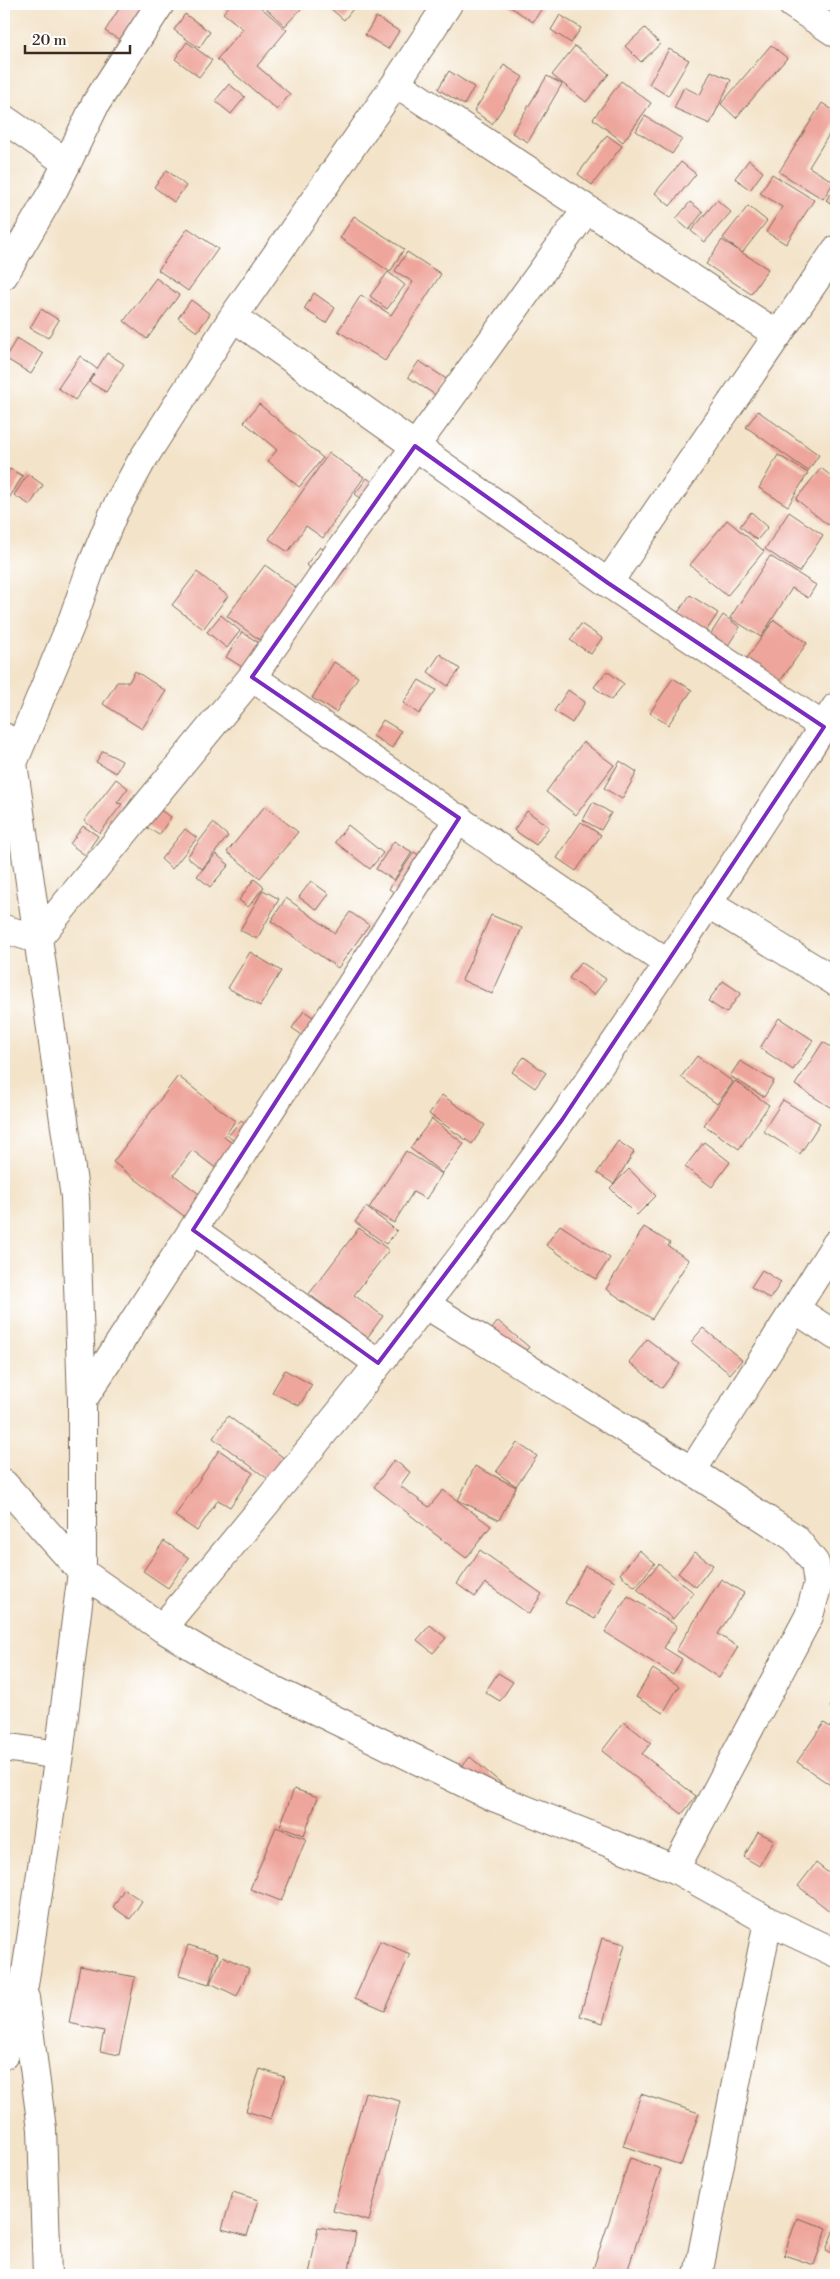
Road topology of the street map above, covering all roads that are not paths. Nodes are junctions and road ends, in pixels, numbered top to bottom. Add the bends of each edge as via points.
1 (160, 4) edge
2 (448, 4) edge
3 (792, 4) edge
4 (836, 33) edge
5 (396, 83) junction
6 (4, 119) edge
7 (67, 162) junction
8 (586, 209) junction
9 (836, 250) edge
10 (4, 275) edge
11 (232, 317) junction
12 (778, 335) junction
13 (415, 446) junction
14 (608, 583) junction
15 (252, 677) junction
16 (830, 717) edge
17 (4, 737) edge
18 (13, 763) junction
19 (459, 818) junction
20 (707, 904) junction
21 (4, 929) edge
22 (37, 939) junction
23 (668, 964) junction
24 (836, 982) edge
25 (193, 1230) junction
26 (836, 1244) edge
27 (425, 1304) junction
28 (795, 1309) junction
29 (836, 1336) edge
30 (378, 1363) junction
31 (82, 1401) junction
32 (692, 1471) junction
33 (4, 1484) edge
34 (82, 1572) junction
35 (162, 1628) junction
36 (4, 1747) edge
37 (59, 1755) junction
38 (675, 1869) junction
39 (768, 1921) junction
40 (836, 1953) edge
41 (24, 1985) junction
42 (4, 2055) edge
43 (47, 2275) edge
44 (698, 2275) edge

1 - 7 street via 96,103
2 - 5 street
3 - 4 street
5 - 8 street
5 - 11 street
6 - 7 street
7 - 10 street
8 - 12 street
8 - 13 street
9 - 12 street
11 - 13 street
11 - 18 street via 141,462 114,512
12 - 14 street
13 - 14 street
13 - 15 street
14 - 16 street
15 - 19 street
15 - 22 street
16 - 20 street
17 - 18 street
18 - 22 street
19 - 23 street
19 - 25 street
20 - 23 street
20 - 24 street
21 - 22 street
22 - 31 street via 75,1197
23 - 27 street via 562,1120
25 - 30 street
25 - 31 street
26 - 28 street
27 - 30 street
27 - 32 street
28 - 29 street
28 - 32 street
30 - 35 street via 295,1470
31 - 34 street
32 - 38 street via 795,1538 816,1563 818,1584 809,1616
33 - 34 street
34 - 35 street
34 - 37 street
35 - 38 street via 229,1668 490,1796
36 - 37 street
37 - 41 street
38 - 39 street
39 - 40 street
39 - 44 street
41 - 42 street
41 - 43 street via 42,2129

